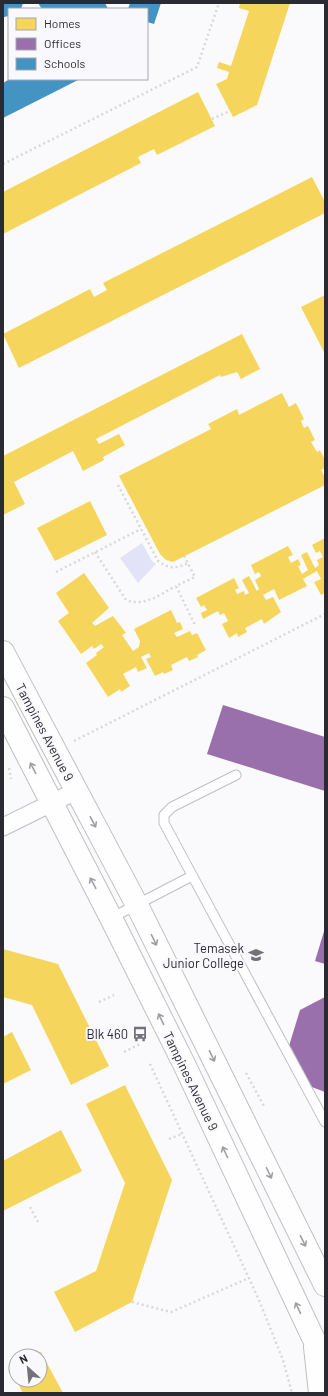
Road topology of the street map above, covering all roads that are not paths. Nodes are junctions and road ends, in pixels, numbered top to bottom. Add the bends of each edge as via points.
1 (3, 652) edge
2 (3, 708) edge
3 (236, 775) dead end
4 (76, 790) junction
5 (50, 803) junction
6 (3, 827) edge
7 (192, 876) junction
8 (137, 905) junction
9 (111, 918) junction
10 (325, 1122) edge
11 (325, 1286) edge
12 (314, 1343) junction
13 (325, 1362) edge
14 (320, 1393) edge

1 - 4 main road, Tampines Avenue 9
5 -> 2 main road, Tampines Avenue 9
3 - 7 lane via 172,807 164,815 164,823
4 - 5 street, Tampines Avenue 9
4 -> 8 main road, Tampines Avenue 9
5 - 6 street
9 -> 5 main road, Tampines Avenue 9
7 - 8 lane
7 - 10 lane
8 - 9 lane
8 -> 11 main road, Tampines Avenue 9
12 -> 9 main road, Tampines Avenue 9 via 185,1066
12 - 13 main road, Tampines Avenue 9
12 - 14 main road

